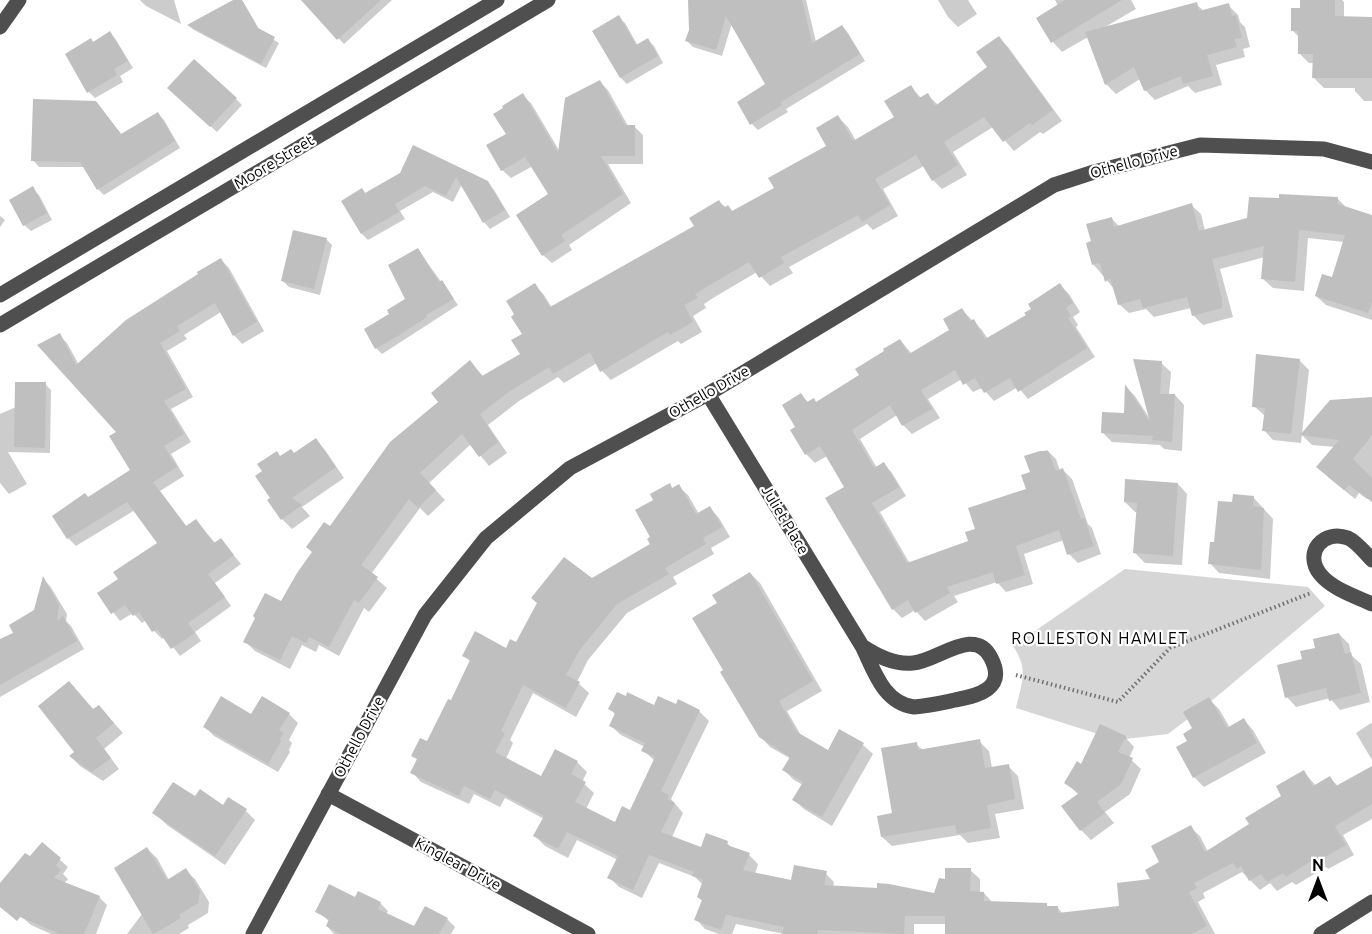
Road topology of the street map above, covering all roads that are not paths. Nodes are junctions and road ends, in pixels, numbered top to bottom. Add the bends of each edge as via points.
1 (19, 0) edge
2 (497, 0) edge
3 (548, 0) edge
4 (0, 27) edge
5 (1372, 162) edge
6 (0, 295) edge
7 (0, 325) edge
8 (708, 394) junction
9 (1372, 560) edge
10 (1372, 604) edge
11 (862, 646) junction
12 (328, 794) junction
13 (1372, 902) edge
14 (253, 934) edge
15 (588, 934) edge
16 (1321, 934) edge

1 - 4 street
2 - 6 street, Moore Street
3 - 7 street, Moore Street
5 - 8 street, Othello Drive via 1324,149 1200,145 1054,185
8 - 11 street, Juliet Place
8 - 12 street, Othello Drive via 570,468 486,538 425,615
9 - 10 street via 1351,539 1339,536 1323,538 1315,549 1320,574
11 - 11 street, Juliet Place via 888,660 912,663 970,643 987,652 995,670 993,682 983,693 932,705 906,706 892,699 884,689
12 - 14 street, Othello Drive
12 - 15 street, Kinglear Drive
13 - 16 street

